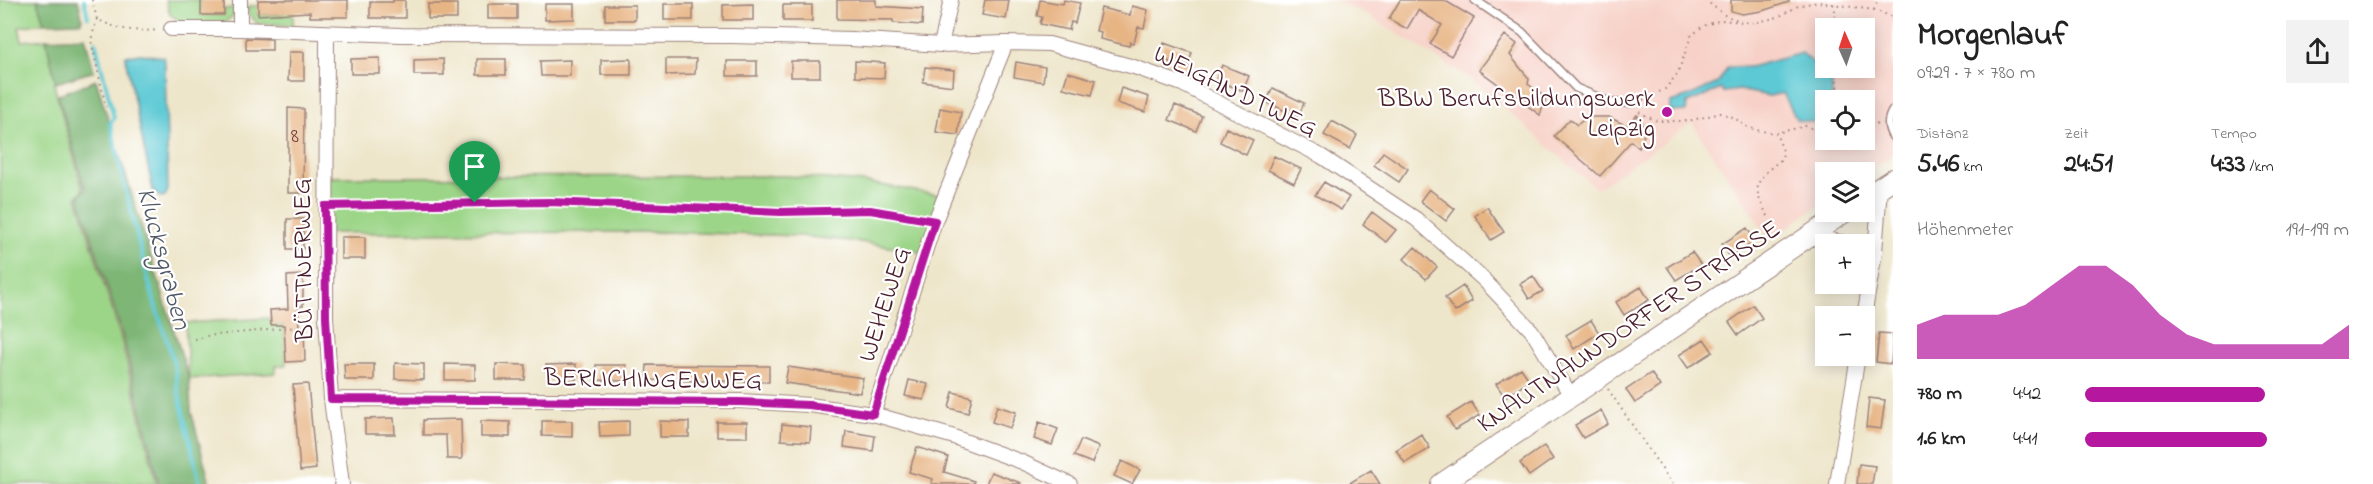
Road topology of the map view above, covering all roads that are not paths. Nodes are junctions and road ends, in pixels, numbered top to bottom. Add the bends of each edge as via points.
1 (240, 0) edge
2 (951, 0) edge
3 (1476, 0) edge
4 (240, 29) junction
5 (171, 30) road end
6 (327, 34) junction
7 (1006, 43) junction
8 (941, 45) junction
9 (1633, 104) road end
10 (1893, 110) edge
11 (1893, 137) edge
12 (1879, 188) edge
13 (1830, 222) edge
14 (1872, 234) edge
15 (1808, 236) junction
16 (1815, 237) edge
17 (1856, 366) edge
18 (1571, 396) junction
19 (331, 399) junction
20 (873, 414) junction
21 (342, 484) edge
22 (1070, 484) edge
23 (1441, 484) edge
24 (1837, 484) edge

1 - 4 street
2 - 8 street
3 - 9 lane via 1522,32 1576,88 1612,103
4 - 5 street, WEIGANDTWEG
4 - 6 street, WEIGANDTWEG
6 - 8 street, WEIGANDTWEG via 731,36
6 - 19 street, BÜTTNERWEG via 326,317
7 - 8 street, WEIGANDTWEG
7 - 18 street, WEIGANDTWEG via 1049,44 1182,84 1321,156 1416,219 1484,280 1532,331
7 - 20 street, WEHEWEG via 935,221
10 - 11 lane via 1888,127
12 - 14 street
13 - 15 main road, KNAUTNAUNDORFER STRASSE
15 - 16 street
15 - 18 main road, KNAUTNAUNDORFER STRASSE
17 - 24 street
18 - 23 main road, KNAUTNAUNDORFER STRASSE
19 - 20 street, BERLICHINGENWEG via 740,402 809,405
19 - 21 street, BÜTTNERWEG
20 - 22 street, BERLICHINGENWEG via 961,440

